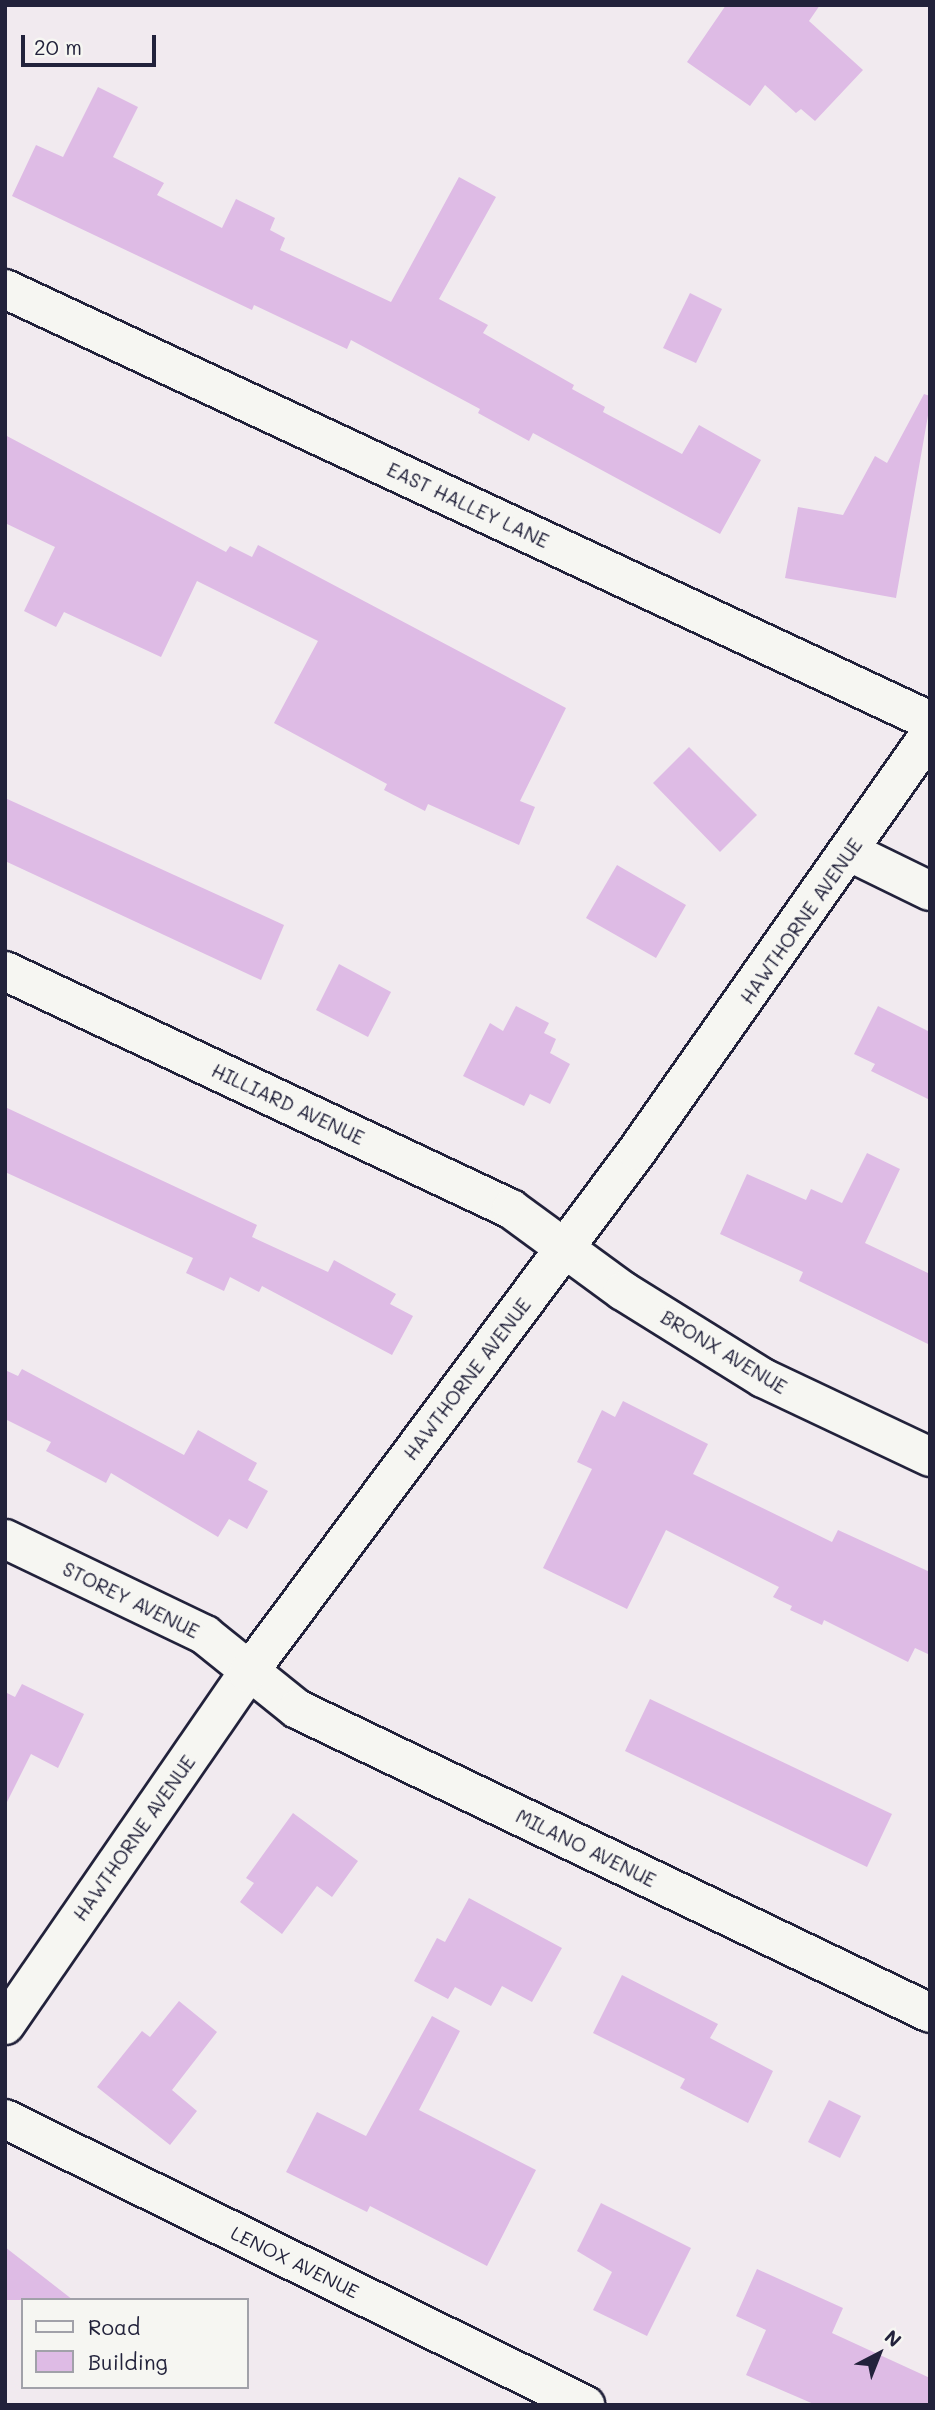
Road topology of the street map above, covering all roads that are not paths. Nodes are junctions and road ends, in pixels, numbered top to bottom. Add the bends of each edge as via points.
1 (5, 289) edge
2 (930, 721) edge
3 (930, 734) edge
4 (850, 852) junction
5 (930, 891) edge
6 (5, 971) edge
7 (564, 1249) junction
8 (930, 1457) edge
9 (5, 1539) edge
10 (248, 1673) junction
11 (930, 2012) edge
12 (5, 2025) edge
13 (5, 2119) edge
14 (585, 2405) edge

1 - 2 street, EAST HALLEY LANE
3 - 4 street, HAWTHORNE AVENUE
4 - 5 street
4 - 7 street, HAWTHORNE AVENUE
6 - 7 street, HILLIARD AVENUE via 511,1209
7 - 8 street, BRONX AVENUE via 763,1378
7 - 10 street, HAWTHORNE AVENUE
9 - 10 street, STOREY AVENUE via 205,1635
10 - 11 street, MILANO AVENUE via 297,1709
10 - 12 street, HAWTHORNE AVENUE
13 - 14 street, LENOX AVENUE

